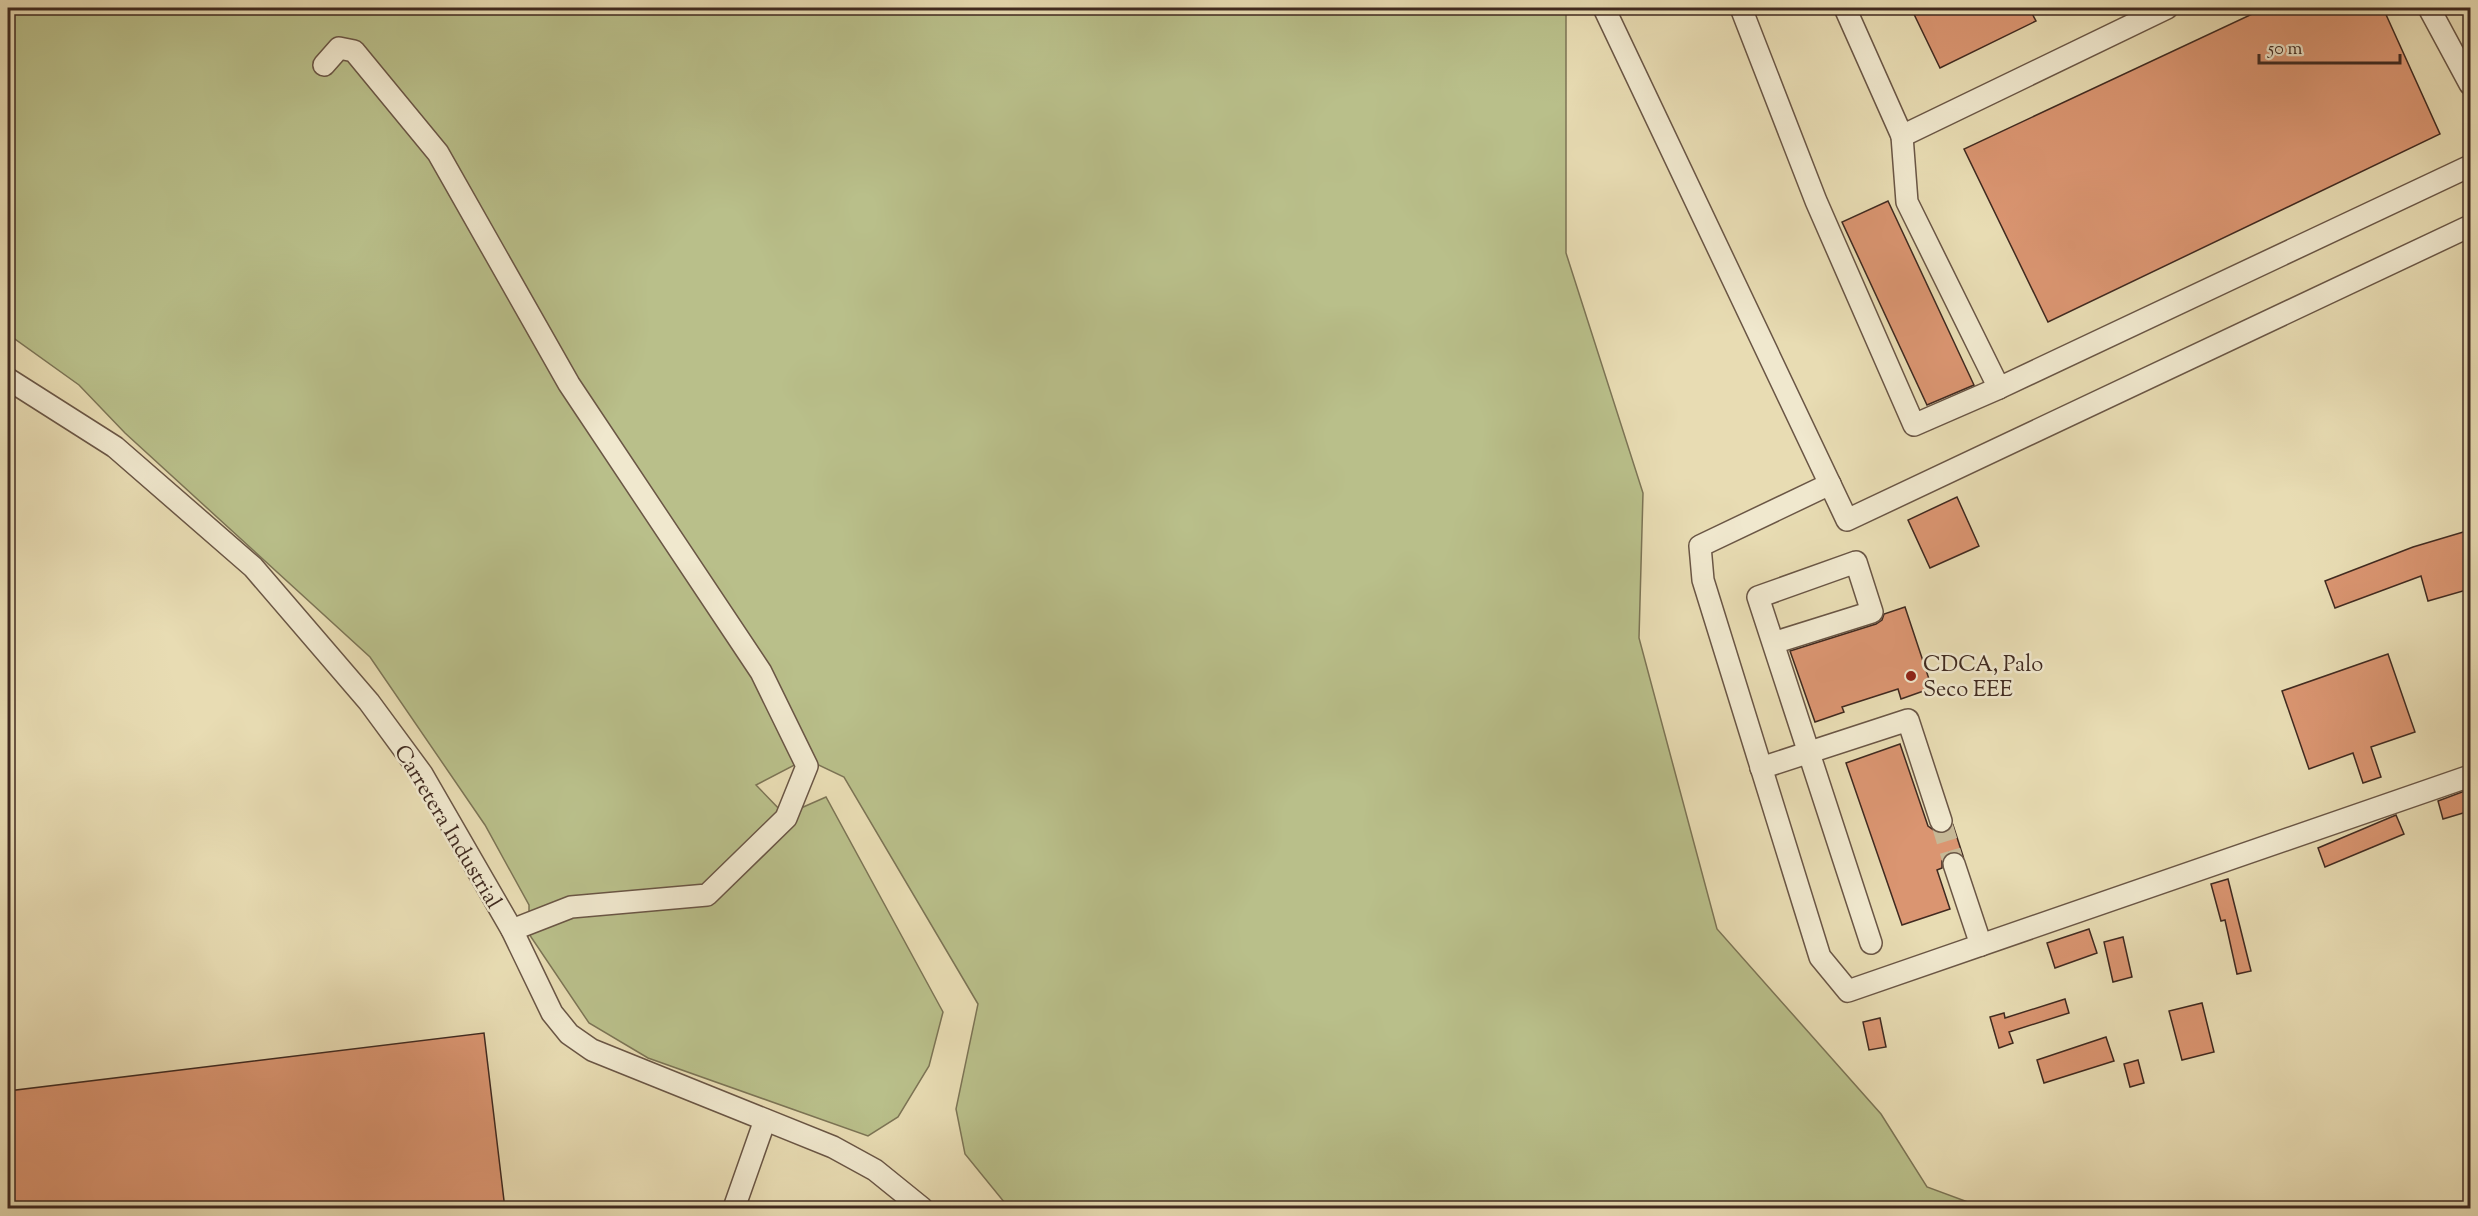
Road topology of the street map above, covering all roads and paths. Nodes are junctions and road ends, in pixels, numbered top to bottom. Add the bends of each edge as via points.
1 (1604, 8) edge
2 (1741, 8) edge
3 (1845, 8) edge
4 (2167, 8) edge
5 (2429, 8) edge
6 (324, 64) dead end
7 (2470, 84) edge
8 (1902, 136) junction
9 (2470, 166) edge
10 (2470, 226) edge
11 (8, 378) edge
12 (1999, 388) junction
13 (1830, 484) junction
14 (1773, 643) junction
15 (1809, 751) junction
16 (1761, 768) junction
17 (2470, 776) edge
18 (1941, 821) tunnel mouth
19 (1954, 864) tunnel mouth
20 (512, 930) junction
21 (1871, 943) dead end
22 (1981, 945) junction
23 (765, 1120) junction
24 (734, 1209) edge
25 (922, 1209) edge

1 - 13 street
2 - 12 street via 1816,201 1914,425
3 - 8 street
4 - 8 street
5 - 7 street
6 - 20 street via 339,48 354,51 438,153 568,384 761,672 807,766 786,818 706,895 571,907
8 - 12 street via 1907,202
9 - 12 street
10 - 13 street via 1847,520
11 - 20 street, Carretera Industrial via 115,447 253,567 369,702 422,774
13 - 16 street via 1700,546 1703,580
14 - 14 street via 1758,597 1856,562 1872,612
14 - 15 street
15 - 16 street
15 - 18 street via 1908,720
15 - 21 street
16 - 22 street via 1820,957 1848,991
17 - 22 street
19 - 22 street
20 - 23 street, Carretera Industrial via 552,1013 569,1034 592,1050
23 - 24 street
23 - 25 street, Carretera Industrial via 833,1147 875,1170

